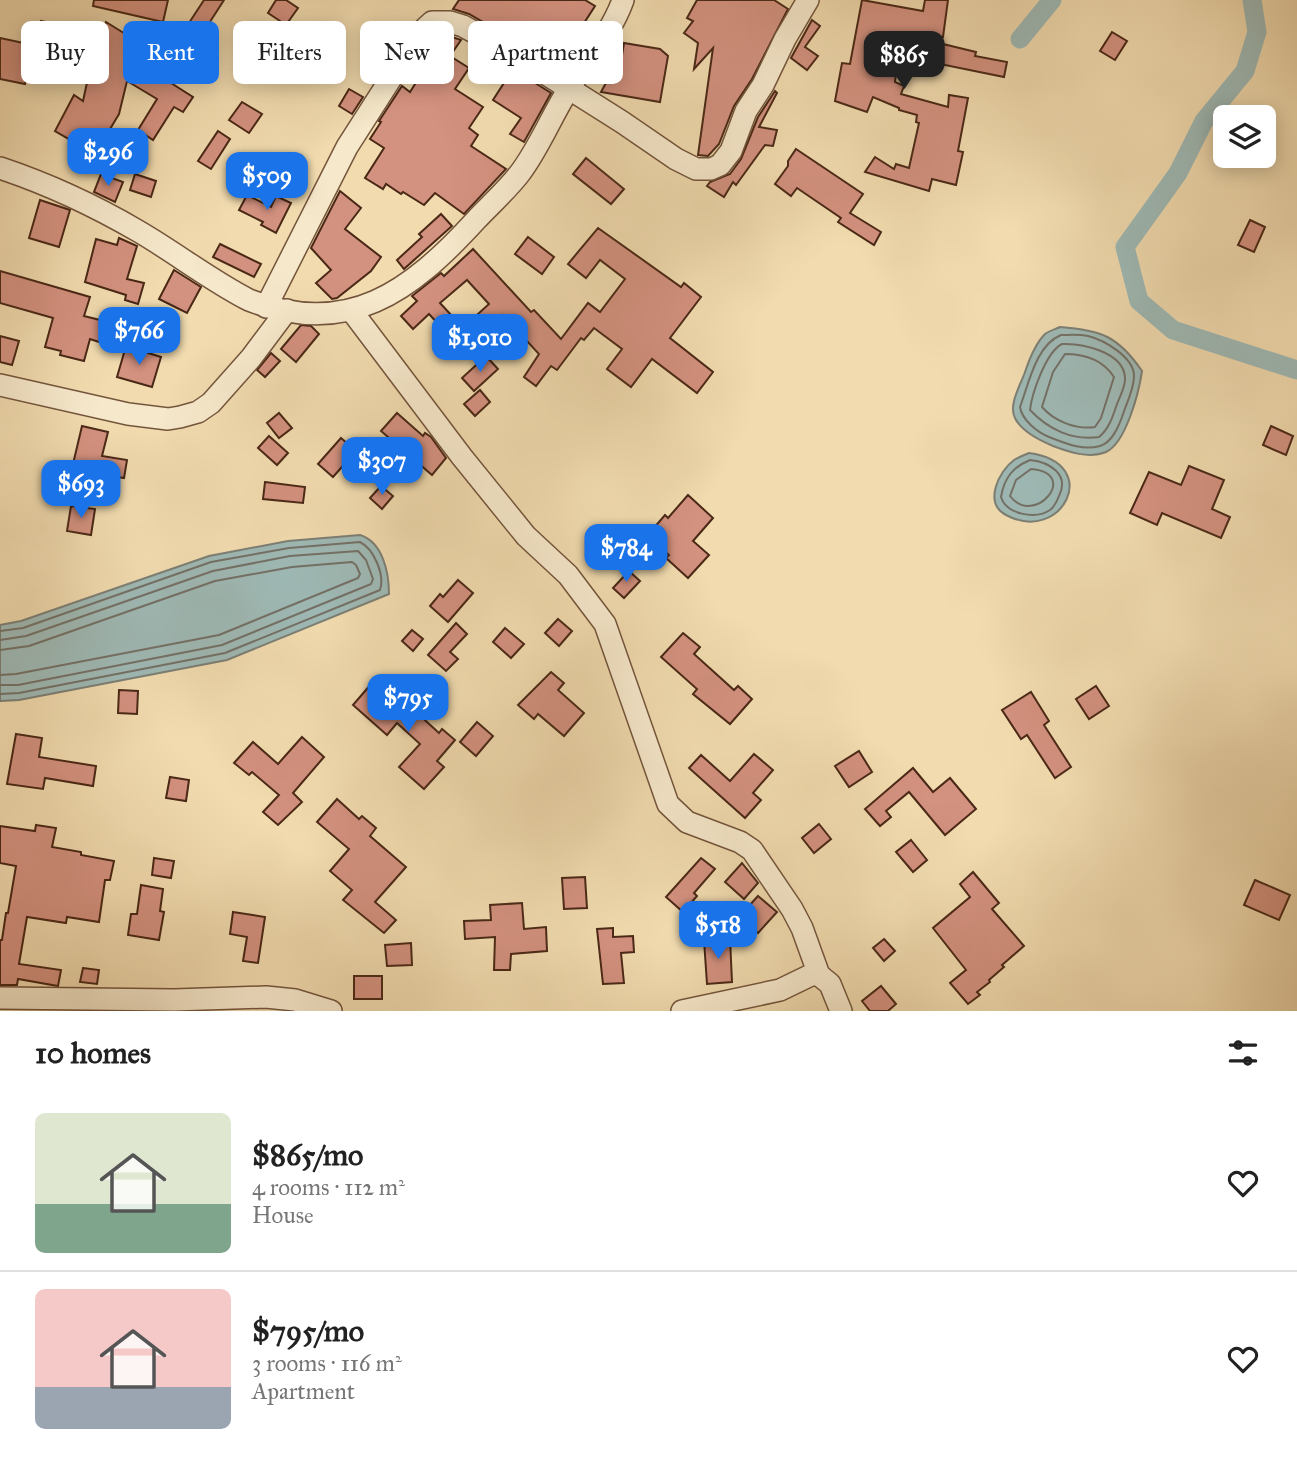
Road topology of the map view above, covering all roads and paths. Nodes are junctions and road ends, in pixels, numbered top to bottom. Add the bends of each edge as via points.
1 (623, 0) edge
2 (808, 0) edge
3 (569, 89) junction
4 (0, 169) edge
5 (277, 309) junction
6 (351, 310) junction
7 (0, 385) edge
8 (818, 975) junction
9 (0, 998) edge
10 (331, 1011) edge
11 (682, 1011) edge
12 (841, 1011) edge

1 - 3 street via 617,18
2 - 3 street via 746,111 731,150 711,169 696,169 676,159
3 - 5 street via 463,26 432,22 420,33 347,146
3 - 6 street via 520,172 466,232 398,291
4 - 5 street via 99,210 229,290
5 - 6 street via 326,314
5 - 7 street via 251,358 211,403 180,417 128,414
6 - 8 street via 462,457 526,536 568,575 605,624 668,804 687,822 752,850 797,919
8 - 11 street via 780,990
8 - 12 street via 831,984
9 - 10 street via 267,997

